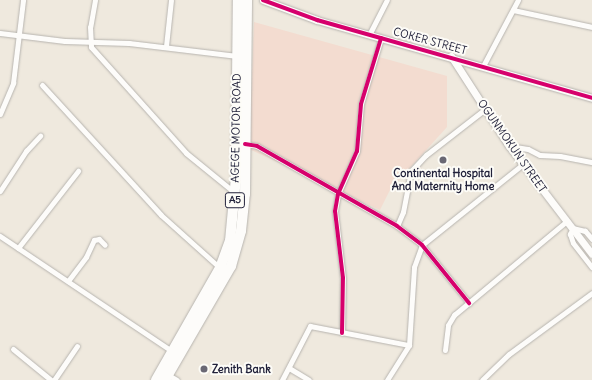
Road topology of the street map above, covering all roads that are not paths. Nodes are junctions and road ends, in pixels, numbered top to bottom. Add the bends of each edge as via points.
1 (23, 0) edge
2 (95, 0) edge
3 (171, 0) edge
4 (238, 0) edge
5 (247, 0) edge
6 (263, 0) edge
7 (387, 0) edge
8 (518, 0) edge
9 (512, 10) junction
10 (592, 27) edge
11 (0, 33) edge
12 (370, 33) junction
13 (19, 35) junction
14 (381, 38) junction
15 (89, 42) junction
16 (166, 46) junction
17 (237, 56) junction
18 (451, 56) junction
19 (483, 66) junction
20 (42, 85) dead end
21 (592, 98) edge
22 (484, 109) junction
23 (0, 114) edge
24 (40, 136) dead end
25 (245, 144) junction
26 (509, 146) junction
27 (592, 162) edge
28 (522, 165) junction
29 (78, 172) dead end
30 (0, 191) edge
31 (235, 193) junction
32 (338, 194) junction
33 (567, 221) junction
34 (397, 226) junction
35 (573, 228) junction
36 (0, 236) edge
37 (592, 240) edge
38 (105, 245) dead end
39 (422, 245) junction
40 (18, 248) junction
41 (592, 254) edge
42 (592, 267) edge
43 (220, 268) junction
44 (68, 281) junction
45 (592, 293) edge
46 (469, 303) junction
47 (342, 333) junction
48 (409, 345) junction
49 (77, 346) dead end
50 (13, 348) dead end
51 (445, 350) dead end
52 (172, 352) junction
53 (288, 368) junction
54 (170, 378) edge
55 (53, 380) edge
56 (156, 380) edge
57 (282, 380) edge
58 (309, 380) edge
59 (387, 380) edge
60 (482, 380) edge

1 - 13 street
2 - 15 street
3 - 16 street
4 - 17 highway, AGEGE MOTOR ROAD / A5
5 - 25 highway, AGEGE MOTOR ROAD / A5
6 - 12 street, COKER STREET via 317,20
7 - 12 street
8 - 9 street
9 - 10 street
9 - 19 street
11 - 13 street
12 - 14 street, COKER STREET
13 - 15 street
13 - 23 street via 13,83
14 - 18 street, COKER STREET
14 - 32 street via 361,104 357,151
15 - 16 street
15 - 31 street via 104,65 186,153
16 - 17 street
17 - 31 highway, AGEGE MOTOR ROAD / A5
18 - 19 street, COKER STREET
18 - 22 street, OGUNMOKUN STREET
19 - 21 street, COKER STREET
20 - 43 street via 161,215
22 - 26 street, OGUNMOKUN STREET
22 - 34 street via 426,155 411,171 403,212
24 - 30 street via 22,156
25 - 32 street via 257,146
25 - 54 highway, AGEGE MOTOR ROAD / A5 via 244,194 235,256
26 - 27 street via 528,149 540,155
26 - 28 street, OGUNMOKUN STREET
28 - 33 street, OGUNMOKUN STREET
28 - 39 street
29 - 40 street
31 - 43 highway, AGEGE MOTOR ROAD / A5 via 230,241
32 - 34 street
32 - 47 street via 335,210 343,278
33 - 35 street, OGUNMOKUN STREET
33 - 46 street
34 - 39 street
35 - 37 street via 585,231
35 - 41 street, OGUNMOKUN STREET
35 - 42 street via 570,234 573,243
36 - 40 street
38 - 44 street via 99,239 94,240 86,257
39 - 46 street
39 - 48 street via 414,267
40 - 44 street
43 - 52 highway, AGEGE MOTOR ROAD / A5
44 - 52 street
45 - 60 street via 509,354
46 - 51 street via 454,315 448,325
47 - 48 street
47 - 53 street via 310,326
48 - 59 street
49 - 55 street
50 - 55 street
52 - 56 highway, AGEGE MOTOR ROAD / A5
53 - 57 street
53 - 58 street

